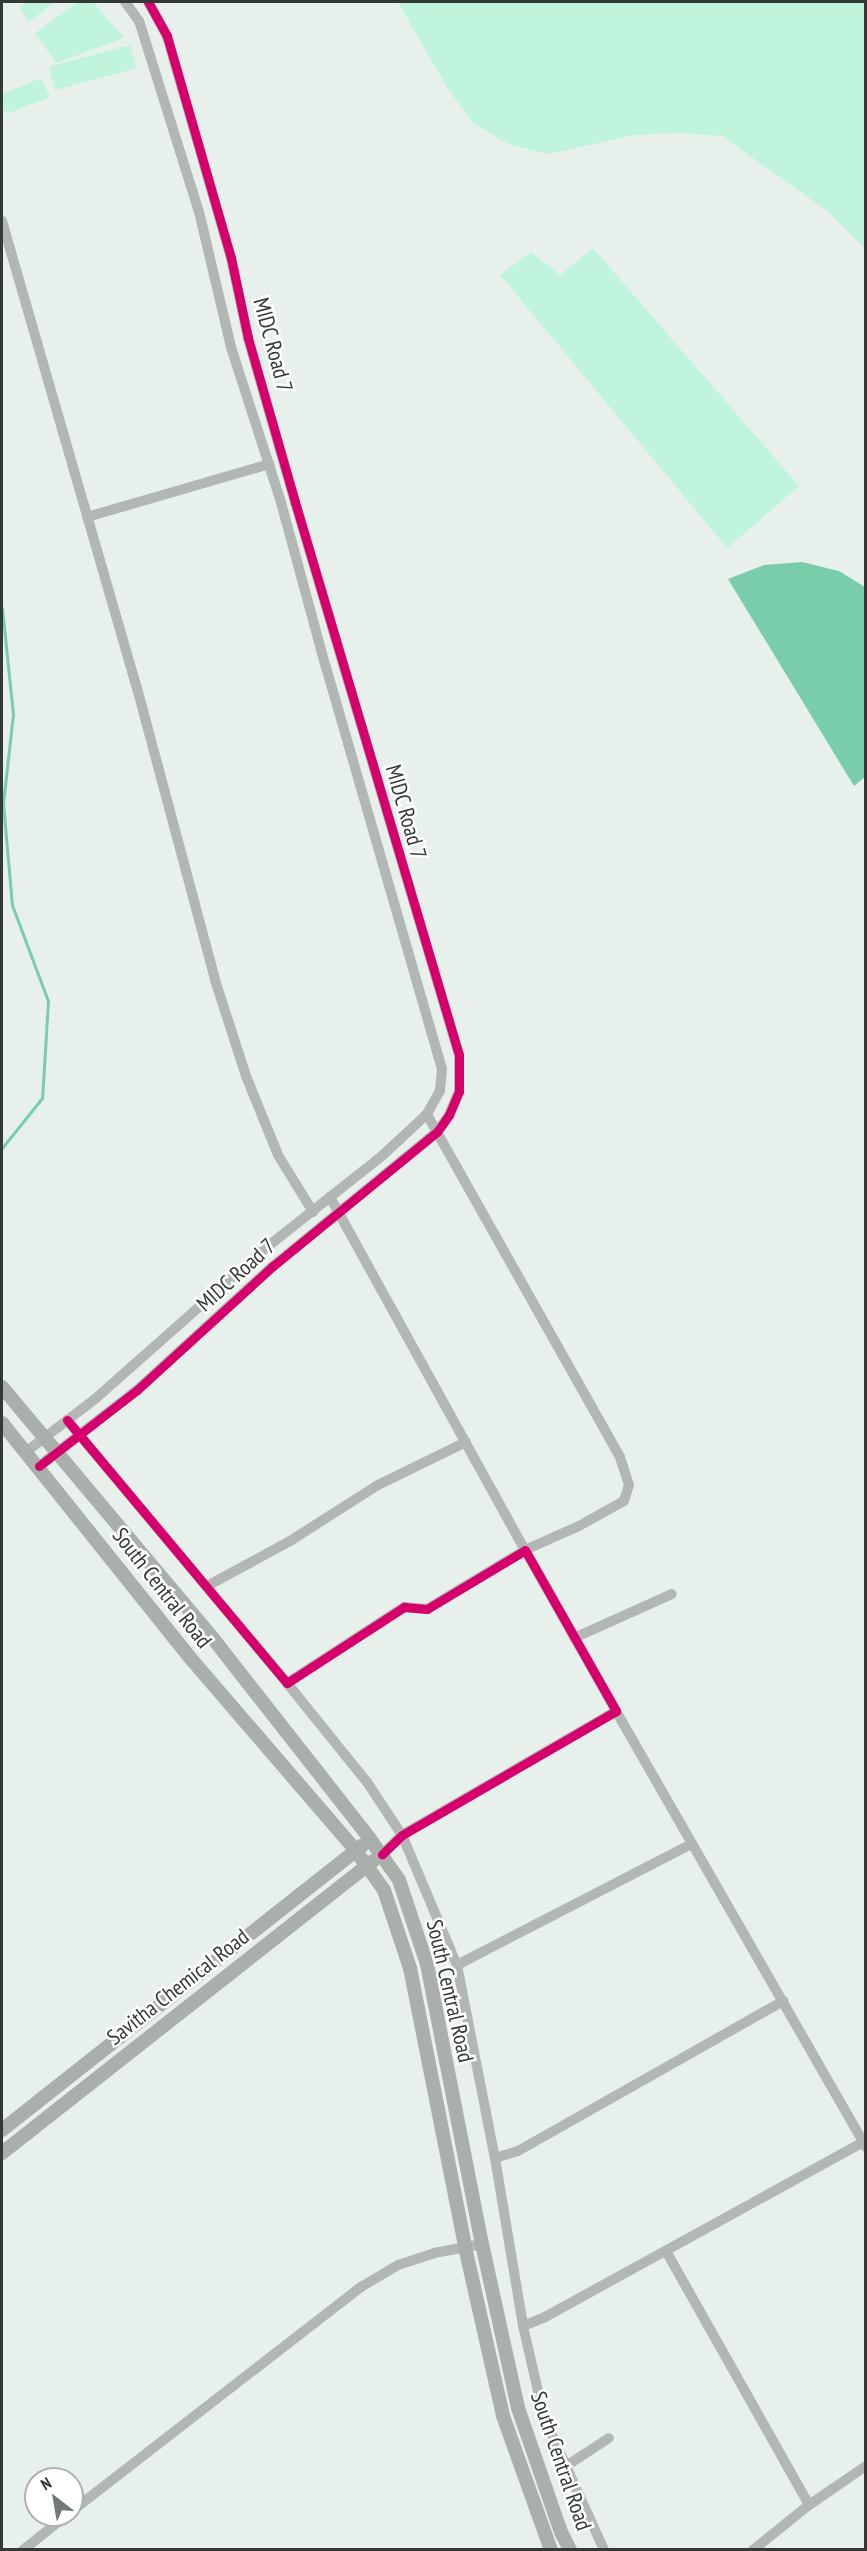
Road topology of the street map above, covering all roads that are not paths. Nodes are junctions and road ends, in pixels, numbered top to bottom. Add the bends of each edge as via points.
1 (125, 2) edge
2 (148, 2) edge
3 (2, 221) edge
4 (248, 338) junction
5 (231, 346) junction
6 (269, 464) junction
7 (87, 517) junction
8 (342, 662) junction
9 (326, 668) junction
10 (437, 988) junction
11 (420, 991) junction
12 (427, 1114) junction
13 (437, 1132) junction
14 (330, 1197) junction
15 (313, 1212) junction
16 (338, 1212) junction
17 (2, 1387) edge
18 (68, 1420) junction
19 (2, 1423) edge
20 (80, 1434) junction
21 (43, 1439) junction
22 (466, 1442) junction
23 (27, 1451) junction
24 (55, 1453) junction
25 (39, 1466) junction
26 (525, 1550) junction
27 (208, 1585) junction
28 (672, 1594) dead end
29 (574, 1638) junction
30 (287, 1683) junction
31 (616, 1711) junction
32 (402, 1835) junction
33 (370, 1839) junction
34 (690, 1844) junction
35 (356, 1851) junction
36 (382, 1854) junction
37 (367, 1866) junction
38 (457, 1965) junction
39 (783, 2001) junction
40 (2, 2130) edge
41 (864, 2144) edge
42 (2, 2153) edge
43 (495, 2158) junction
44 (482, 2244) junction
45 (465, 2247) junction
46 (666, 2251) junction
47 (523, 2326) junction
48 (609, 2438) dead end
49 (566, 2466) junction
50 (866, 2466) edge
51 (84, 2502) edge
52 (809, 2505) junction
53 (52, 2527) edge
54 (22, 2550) edge
55 (551, 2550) edge
56 (570, 2550) edge
57 (604, 2550) edge
58 (753, 2550) edge

1 - 5 street, MIDC Road 7 via 139,21 199,212
2 - 4 street, MIDC Road 7 via 167,36 231,258
3 - 7 street
4 - 5 street
4 - 8 street, MIDC Road 7
5 - 6 street, MIDC Road 7
6 - 7 street
6 - 9 street, MIDC Road 7
7 - 15 street via 215,980 246,1076 278,1155
8 - 9 street
8 - 10 street, MIDC Road 7
9 - 11 street, MIDC Road 7
10 - 11 street
10 - 13 street, MIDC Road 7 via 459,1055 459,1091
11 - 12 street, MIDC Road 7 via 442,1069 440,1091
12 - 13 street
12 - 14 street, MIDC Road 7
13 - 16 street, MIDC Road 7
13 - 26 street via 620,1457 629,1485 624,1501
14 - 15 street, MIDC Road 7
14 - 16 street
15 - 18 street, MIDC Road 7 via 267,1247
16 - 20 street, MIDC Road 7 via 137,1390
16 - 22 street
17 - 21 main road, South Central Road
18 - 20 street
18 - 21 street, MIDC Road 7
19 - 23 main road, South Central Road
20 - 24 street, MIDC Road 7
20 - 27 street
21 - 23 street, MIDC Road 7
21 - 24 main road, South Central Road
22 - 26 street
22 - 27 street via 378,1485 290,1541
23 - 25 main road, South Central Road
24 - 25 street, MIDC Road 7
24 - 33 main road, South Central Road via 215,1641
25 - 35 main road, South Central Road via 192,1660
26 - 29 street
26 - 30 street via 428,1609 404,1607
27 - 30 street
28 - 29 street
29 - 31 street
30 - 32 street via 367,1782
31 - 32 street
31 - 34 street
32 - 36 street
32 - 38 street
33 - 35 main road, Savitha Chemical Road
33 - 36 main road, South Central Road
34 - 38 street
34 - 39 street
35 - 37 main road, South Central Road
35 - 40 main road, Savitha Chemical Road
36 - 37 main road, Savitha Chemical Road
36 - 44 main road, South Central Road via 399,1880 427,1964
37 - 42 main road, Savitha Chemical Road
37 - 45 main road, South Central Road via 384,1890 410,1968
38 - 43 street
39 - 41 street
39 - 43 street via 518,2151
41 - 46 street
43 - 47 street
44 - 45 street
44 - 56 main road, South Central Road via 518,2408
45 - 51 street via 398,2265 361,2287
45 - 55 main road, South Central Road via 503,2416
46 - 47 street
46 - 52 street
47 - 49 street via 544,2417
48 - 49 street
49 - 57 street
50 - 52 street
52 - 58 street
53 - 54 street

